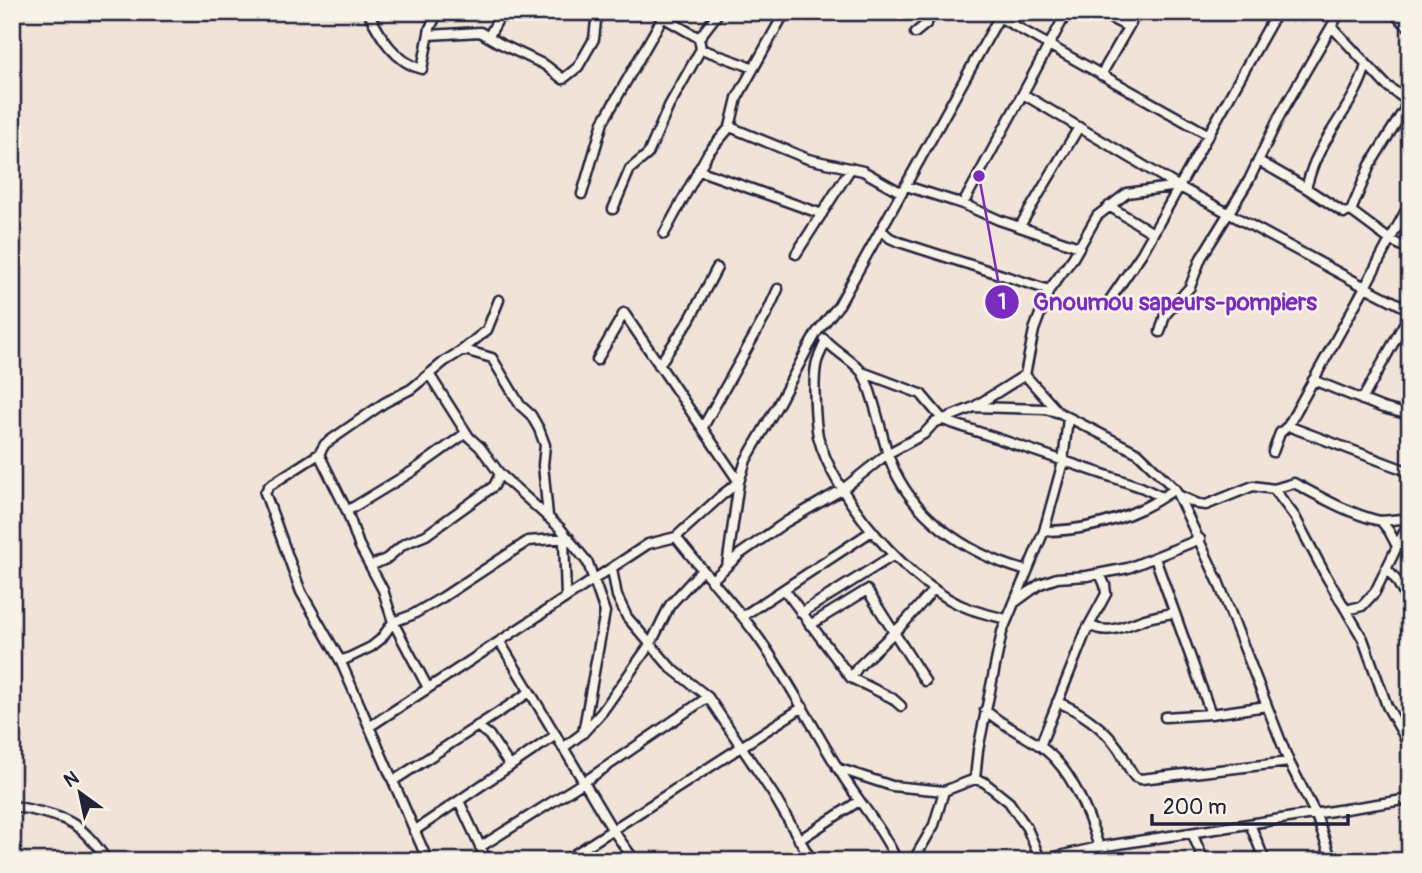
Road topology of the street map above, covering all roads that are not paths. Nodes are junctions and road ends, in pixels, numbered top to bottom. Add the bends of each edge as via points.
1 (368, 12) edge
2 (502, 12) edge
3 (597, 12) edge
4 (719, 12) edge
5 (785, 12) edge
6 (934, 12) edge
7 (990, 12) edge
8 (1067, 12) edge
9 (1098, 12) edge
10 (1136, 12) edge
11 (1278, 12) edge
12 (1340, 12) edge
13 (1392, 12) edge
14 (433, 14) edge
15 (658, 15) edge
16 (1001, 15) edge
17 (1128, 27) junction
18 (1332, 27) junction
19 (1410, 28) edge
20 (915, 33) dead end
21 (429, 34) junction
22 (489, 36) junction
23 (699, 38) junction
24 (1049, 45) junction
25 (701, 49) junction
26 (1366, 65) junction
27 (754, 68) junction
28 (1101, 75) junction
29 (1410, 89) edge
30 (1023, 94) junction
31 (1406, 100) junction
32 (730, 127) junction
33 (1079, 127) junction
34 (1209, 135) junction
35 (1259, 161) junction
36 (851, 168) junction
37 (698, 170) junction
38 (1178, 186) junction
39 (1306, 188) junction
40 (904, 190) junction
41 (582, 194) dead end
42 (1410, 203) edge
43 (962, 204) junction
44 (1109, 206) junction
45 (613, 209) dead end
46 (1351, 211) junction
47 (1228, 212) junction
48 (822, 214) junction
49 (1020, 226) junction
50 (881, 230) junction
51 (1153, 233) junction
52 (664, 234) dead end
53 (1390, 240) junction
54 (1079, 247) junction
55 (1410, 250) edge
56 (796, 254) dead end
57 (717, 268) dead end
58 (1365, 287) junction
59 (778, 289) dead end
60 (1049, 290) junction
61 (499, 300) dead end
62 (1107, 304) dead end
63 (1410, 311) edge
64 (817, 331) junction
65 (1160, 332) dead end
66 (825, 341) junction
67 (461, 351) junction
68 (597, 360) dead end
69 (659, 365) junction
70 (862, 372) junction
71 (429, 374) junction
72 (1025, 374) junction
73 (1313, 380) junction
74 (1362, 400) junction
75 (974, 407) junction
76 (1060, 413) junction
77 (1410, 415) edge
78 (1068, 418) junction
79 (943, 420) junction
80 (1288, 426) junction
81 (703, 427) junction
82 (466, 433) junction
83 (1273, 452) dead end
84 (319, 454) junction
85 (887, 454) junction
86 (1063, 462) junction
87 (1410, 472) edge
88 (500, 474) junction
89 (739, 482) junction
90 (843, 489) junction
91 (1274, 489) junction
92 (1177, 492) junction
93 (1162, 497) junction
94 (347, 511) junction
95 (548, 516) junction
96 (1381, 521) junction
97 (1410, 521) edge
98 (872, 531) junction
99 (1044, 531) junction
100 (676, 537) junction
101 (566, 539) junction
102 (1200, 539) junction
103 (1397, 546) junction
104 (894, 555) junction
105 (1155, 558) junction
106 (370, 566) junction
107 (727, 566) junction
108 (1387, 568) junction
109 (612, 569) junction
110 (701, 571) junction
111 (1027, 571) junction
112 (1100, 574) junction
113 (594, 578) junction
114 (711, 581) junction
115 (784, 589) junction
116 (933, 589) junction
117 (566, 597) junction
118 (1013, 604) junction
119 (1410, 606) edge
120 (1346, 610) junction
121 (802, 612) junction
122 (1174, 613) junction
123 (743, 616) junction
124 (1006, 619) junction
125 (393, 622) junction
126 (810, 625) junction
127 (1089, 625) junction
128 (894, 631) junction
129 (500, 642) junction
130 (651, 643) junction
131 (340, 660) junction
132 (851, 678) junction
133 (925, 681) dead end
134 (428, 688) junction
135 (530, 692) junction
136 (708, 697) junction
137 (1057, 702) junction
138 (901, 706) dead end
139 (1267, 706) junction
140 (803, 708) junction
141 (985, 710) junction
142 (1211, 714) junction
143 (1165, 717) dead end
144 (477, 726) junction
145 (369, 727) junction
146 (583, 733) junction
147 (556, 735) junction
148 (1040, 746) junction
149 (564, 748) junction
150 (740, 748) junction
151 (1410, 751) edge
152 (1289, 762) junction
153 (510, 766) junction
154 (837, 768) junction
155 (975, 779) junction
156 (393, 781) junction
157 (584, 782) junction
158 (944, 791) junction
159 (1410, 799) edge
160 (459, 801) junction
161 (859, 801) junction
162 (14, 806) dead end
163 (1316, 815) junction
164 (1251, 824) junction
165 (612, 829) junction
166 (414, 831) junction
167 (1192, 833) junction
168 (799, 840) junction
169 (480, 847) junction
170 (1100, 847) junction
171 (107, 861) edge
172 (428, 861) edge
173 (486, 861) edge
174 (564, 861) edge
175 (635, 861) edge
176 (812, 861) edge
177 (897, 861) edge
178 (913, 861) edge
179 (1041, 861) edge
180 (1204, 861) edge
181 (1265, 861) edge
182 (1332, 861) edge

1 - 21 street via 385,42 408,66 422,69
2 - 22 street
3 - 22 street via 594,39 578,67 563,79
4 - 23 street
5 - 27 street
6 - 20 street
7 - 16 street
8 - 24 street
9 - 17 street
10 - 17 street
11 - 34 street
12 - 18 street
13 - 19 street
14 - 21 street
15 - 23 street
15 - 41 street via 603,122
16 - 24 street
16 - 40 street
17 - 28 street
18 - 26 street
18 - 35 street via 1280,115
21 - 22 street via 480,32
23 - 25 street
24 - 28 street
24 - 30 street
25 - 27 street
25 - 45 street via 648,154 630,169
26 - 31 street
26 - 39 street via 1339,123 1315,159
27 - 32 street via 737,98
28 - 34 street
29 - 31 street
30 - 33 street
30 - 43 street
31 - 46 street
32 - 36 street via 808,159
32 - 37 street
33 - 38 street
33 - 49 street
34 - 38 street
35 - 39 street
35 - 47 street
36 - 40 street
36 - 48 street
37 - 48 street
37 - 52 street
38 - 44 street via 1126,192
38 - 47 street
38 - 51 street
39 - 46 street via 1344,213
40 - 43 street
40 - 50 street
42 - 53 street
43 - 49 street
44 - 51 street
44 - 54 street via 1097,216
46 - 53 street
47 - 58 street
47 - 65 street via 1190,287 1165,315
48 - 56 street
49 - 54 street
50 - 60 street via 899,242
50 - 64 street via 839,305
51 - 62 street
53 - 55 street
53 - 58 street
54 - 60 street
57 - 69 street
58 - 63 street
58 - 73 street
59 - 81 street
60 - 72 street
61 - 67 street via 487,330
63 - 74 street
64 - 66 street
64 - 89 street via 746,460
66 - 70 street
66 - 90 street via 816,363 816,419 829,466
67 - 71 street
67 - 95 street via 492,358 539,429 545,445
68 - 69 street via 624,313
69 - 81 street
70 - 79 street via 921,394
70 - 85 street
71 - 82 street
71 - 84 street via 325,444
72 - 75 street
72 - 76 street
73 - 74 street
73 - 80 street
74 - 77 street
75 - 76 street
75 - 79 street
76 - 78 street
78 - 86 street
78 - 92 street via 1138,453
79 - 85 street
79 - 86 street
80 - 83 street
80 - 87 street
81 - 89 street
82 - 88 street
82 - 94 street
84 - 94 street
84 - 131 street via 265,493 301,593
85 - 90 street
85 - 111 street via 910,497 940,527 975,551
86 - 93 street
86 - 99 street
88 - 95 street
88 - 106 street via 494,486 426,535
89 - 100 street
89 - 107 street
90 - 98 street
90 - 107 street via 771,532
91 - 92 street via 1253,486 1206,505
91 - 96 street via 1294,483 1344,510
91 - 120 street via 1295,517
92 - 93 street
92 - 102 street
93 - 99 street via 1116,519 1068,531
94 - 106 street
95 - 101 street
96 - 97 street
96 - 103 street
97 - 103 street
98 - 104 street
98 - 115 street
99 - 111 street
100 - 109 street via 648,544
100 - 110 street
101 - 113 street
101 - 117 street
101 - 125 street via 527,541 443,597
102 - 105 street
102 - 139 street
103 - 108 street
104 - 116 street
104 - 121 street
105 - 112 street
105 - 122 street
106 - 125 street
107 - 114 street
108 - 119 street
108 - 120 street via 1368,602
109 - 113 street
109 - 130 street via 627,617
110 - 114 street
110 - 130 street via 670,605
111 - 118 street
112 - 118 street via 1057,578
112 - 127 street via 1106,594
113 - 117 street
113 - 146 street via 605,612
114 - 123 street
115 - 121 street
115 - 123 street
116 - 124 street via 968,609
116 - 128 street
117 - 129 street
118 - 124 street
120 - 151 street
121 - 126 street
122 - 127 street via 1119,629 1100,630
122 - 142 street
123 - 140 street
124 - 141 street
125 - 131 street via 381,639
125 - 134 street
126 - 128 street via 867,590
126 - 132 street
127 - 137 street
128 - 132 street
128 - 133 street
129 - 134 street
129 - 135 street
130 - 136 street via 671,668
130 - 146 street
131 - 145 street
132 - 138 street
134 - 145 street
135 - 144 street
135 - 147 street
136 - 150 street
136 - 157 street
137 - 148 street
137 - 152 street via 1093,722 1141,779
139 - 142 street
139 - 152 street
140 - 150 street
140 - 154 street
141 - 148 street
141 - 155 street
142 - 143 street
144 - 153 street via 489,735
144 - 156 street
145 - 156 street
146 - 149 street
147 - 149 street
147 - 153 street
148 - 170 street via 1077,791
149 - 157 street
150 - 165 street
150 - 168 street
152 - 163 street
153 - 160 street
154 - 158 street via 892,786
154 - 161 street
155 - 158 street
155 - 179 street via 1009,802
156 - 166 street
157 - 165 street
157 - 169 street
158 - 178 street via 934,825
159 - 163 street
160 - 166 street
160 - 169 street
161 - 168 street
161 - 177 street
162 - 171 street via 52,814 81,827
163 - 164 street
163 - 182 street
164 - 167 street
164 - 181 street
165 - 174 street
165 - 175 street
166 - 172 street
167 - 170 street
167 - 180 street
168 - 176 street
169 - 173 street
170 - 179 street

